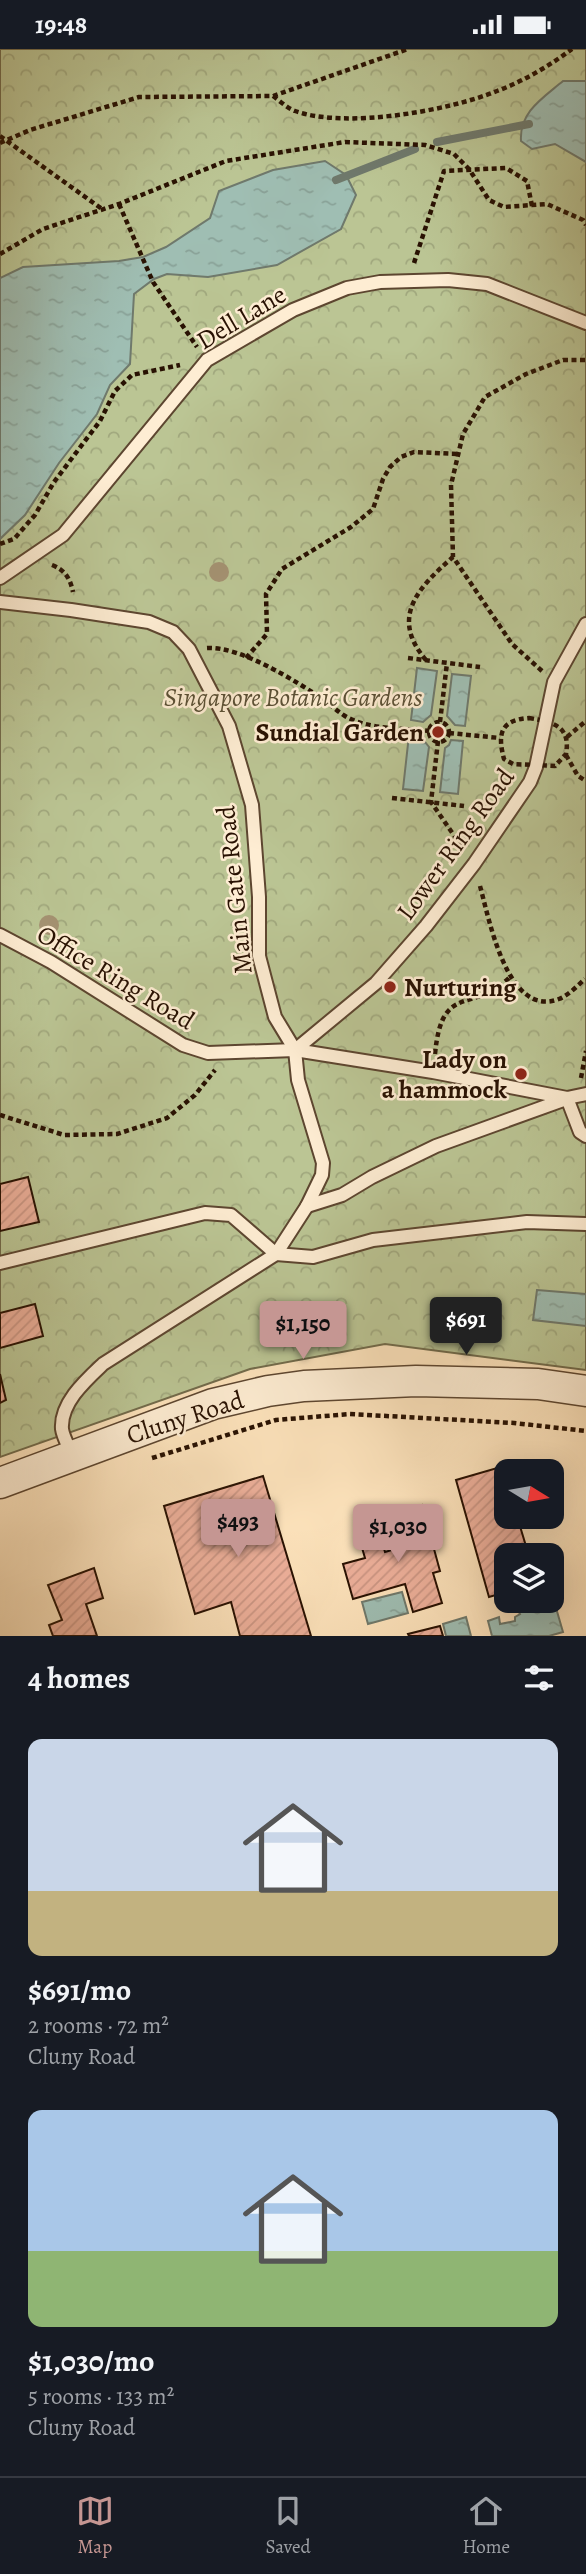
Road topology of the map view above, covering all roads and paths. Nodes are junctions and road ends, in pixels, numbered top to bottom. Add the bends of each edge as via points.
1 (408, 49) edge
2 (572, 49) edge
3 (273, 96) junction
4 (0, 136) edge
5 (3, 141) edge
6 (469, 169) junction
7 (119, 204) junction
8 (532, 206) junction
9 (102, 210) junction
10 (586, 225) edge
11 (0, 254) edge
12 (408, 281) junction
13 (586, 323) edge
14 (206, 360) junction
15 (586, 360) edge
16 (458, 454) junction
17 (0, 544) edge
18 (34, 556) junction
19 (453, 558) junction
20 (0, 578) edge
21 (0, 602) edge
22 (71, 610) junction
23 (586, 624) edge
24 (189, 649) junction
25 (246, 658) junction
26 (408, 658) dead end
27 (426, 660) junction
28 (447, 663) junction
29 (480, 667) dead end
30 (554, 682) junction
31 (544, 720) junction
32 (586, 721) edge
33 (440, 722) junction
34 (429, 731) junction
35 (449, 733) junction
36 (567, 737) dead end
37 (500, 738) junction
38 (438, 741) junction
39 (566, 754) dead end
40 (536, 767) junction
41 (586, 781) edge
42 (392, 798) dead end
43 (431, 802) junction
44 (464, 806) dead end
45 (474, 864) junction
46 (0, 935) edge
47 (586, 972) edge
48 (510, 977) junction
49 (586, 979) edge
50 (295, 1050) junction
51 (231, 1052) junction
52 (433, 1072) junction
53 (586, 1094) edge
54 (567, 1098) junction
55 (0, 1115) edge
56 (586, 1136) edge
57 (307, 1206) junction
58 (586, 1224) edge
59 (276, 1254) junction
60 (0, 1263) edge
61 (586, 1391) edge
62 (586, 1431) edge
63 (72, 1456) junction
64 (140, 1462) dead end
65 (0, 1483) edge

1 - 3 path
2 - 3 path via 543,70 496,92 381,118 335,119 294,110
3 - 5 path via 139,97
4 - 5 path
5 - 9 path
6 - 7 path via 454,154 425,145 345,142 226,160
6 - 8 path via 489,200 504,207
6 - 8 path via 506,168 527,181
6 - 12 path via 444,171
7 - 9 path
7 - 14 path via 153,282
8 - 10 path via 547,205
9 - 11 path via 43,229
12 - 13 lane, Dell Lane via 448,279 487,284
12 - 14 lane, Dell Lane via 347,288 293,310
14 - 17 path via 132,375 115,391 100,422 35,515 14,539
14 - 18 lane, Dell Lane via 63,535
15 - 16 path via 563,360 485,397 463,434
16 - 19 path via 451,485
16 - 25 path via 429,451 401,457 383,479 373,509 282,569 266,594 267,634
18 - 20 lane, Dell Lane
18 - 22 path via 70,578
19 - 27 path via 425,583 410,610 412,638
19 - 30 path via 512,644
21 - 22 lane, Main Gate Road
22 - 24 lane, Main Gate Road via 149,622 173,632
23 - 30 lane, Lower Ring Road
24 - 25 path via 220,647
24 - 50 lane, Main Gate Road via 229,726 252,805 259,955 275,1017
25 - 34 path via 293,681 346,717
26 - 27 path
27 - 28 path
28 - 29 path
28 - 33 path
30 - 31 lane, Lower Ring Road
31 - 37 path via 510,722
31 - 40 lane, Lower Ring Road
32 - 36 path
33 - 34 path
33 - 35 path
34 - 38 path
35 - 37 path
35 - 38 path
37 - 40 path via 505,759
38 - 43 path
39 - 41 path
40 - 45 lane, Lower Ring Road
42 - 43 path
43 - 44 path
43 - 45 path
45 - 48 path via 498,954
45 - 50 lane, Lower Ring Road via 376,982
46 - 51 lane, Office Ring Road via 183,1045 208,1053
47 - 49 path
48 - 49 path via 528,995 547,1002 566,996
48 - 52 path via 492,992 451,1007 442,1018
50 - 51 lane, Office Ring Road
50 - 52 lane, Office Ring Road
50 - 57 lane, Main Gate Road via 298,1080 323,1163
51 - 55 path via 195,1095 167,1118 117,1134 64,1135
52 - 54 lane, Office Ring Road
53 - 54 lane
54 - 56 lane via 580,1132
54 - 57 lane via 436,1146 342,1195
57 - 59 lane, Main Gate Road
58 - 59 lane via 527,1222 373,1240 313,1257
59 - 60 lane via 231,1216 205,1213
59 - 63 lane, Main Gate Road via 103,1364 80,1386 68,1403 62,1428
61 - 63 street, Cluny Road via 538,1384 429,1382 304,1386 214,1404
62 - 64 path via 350,1414 276,1420
63 - 65 street, Cluny Road

